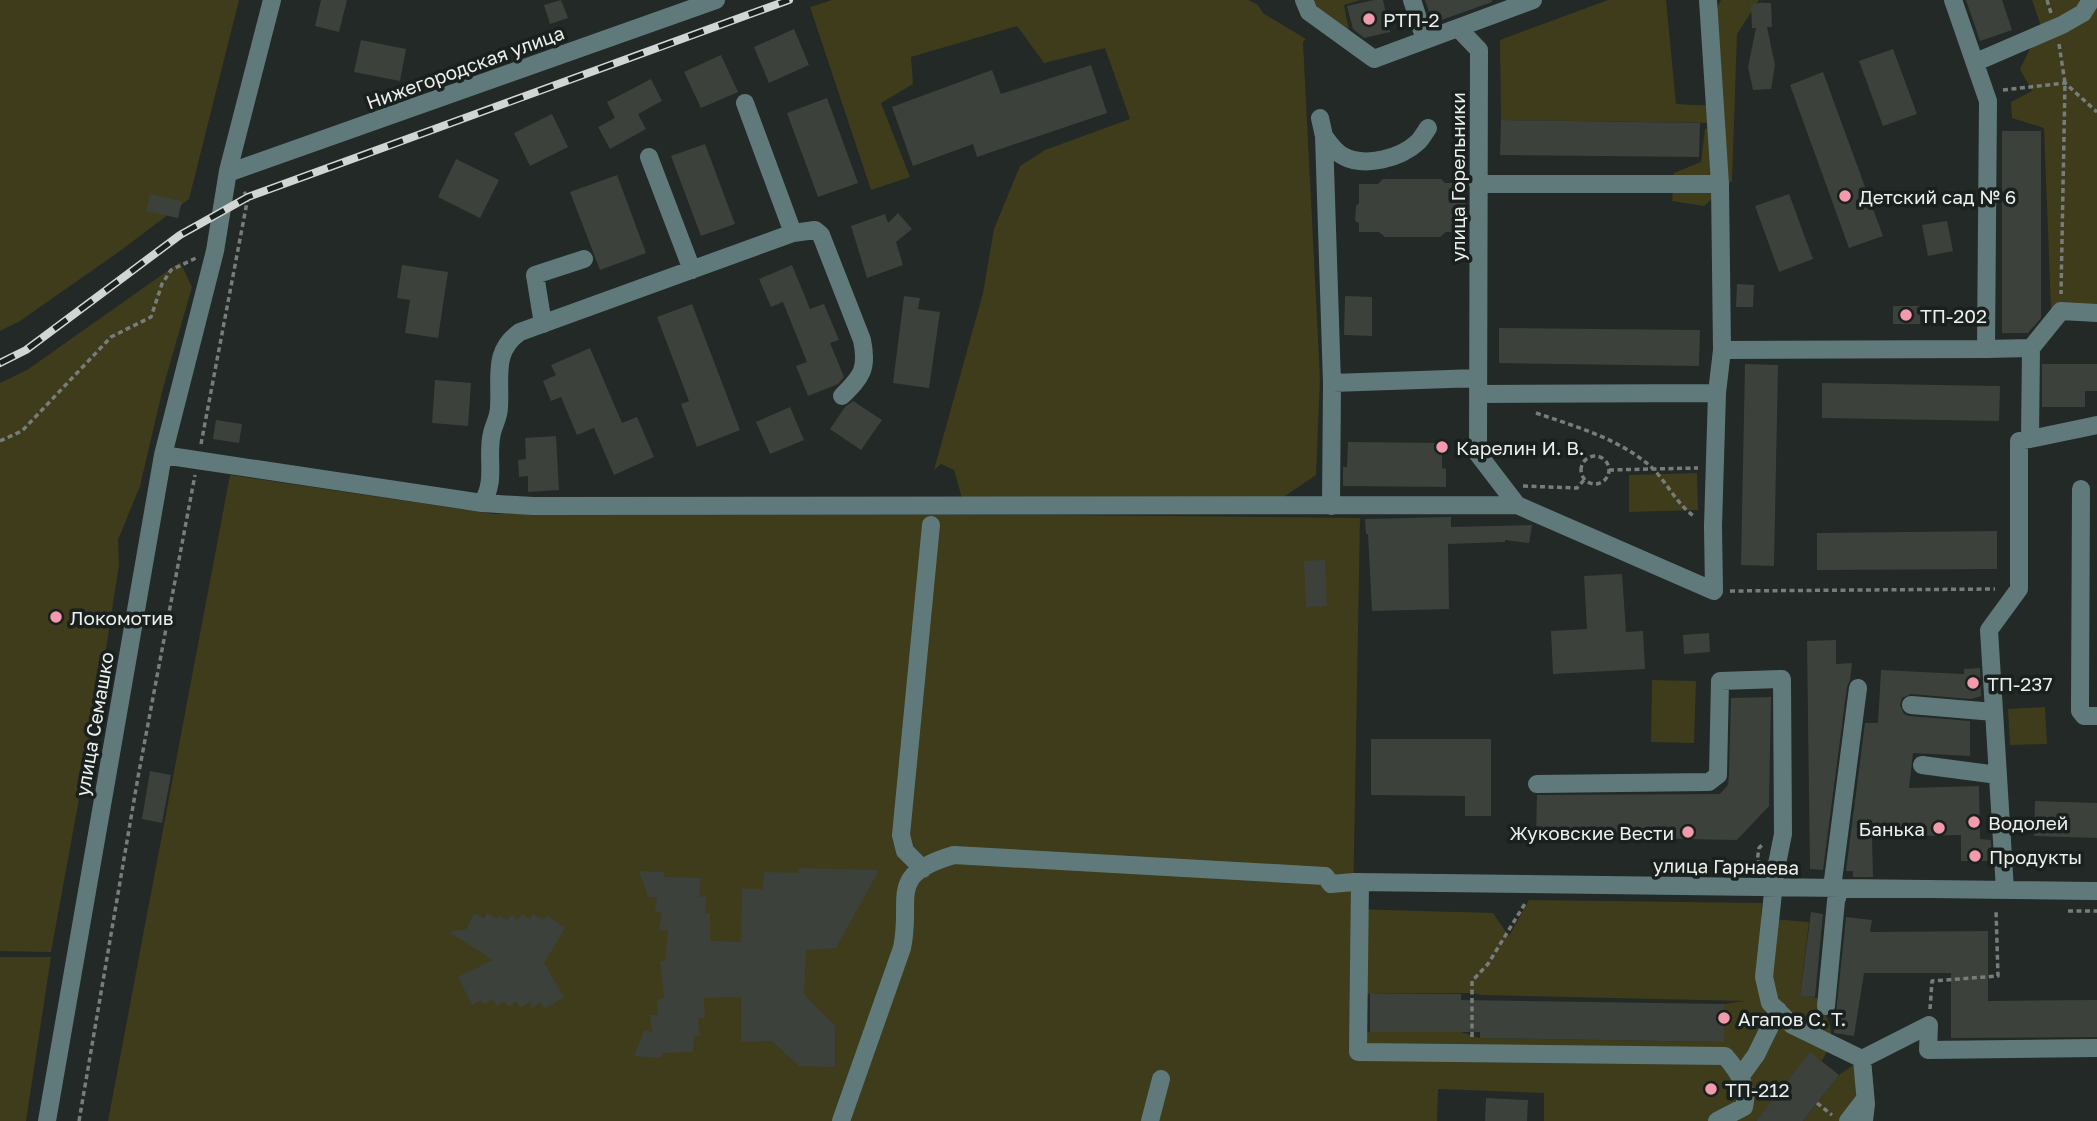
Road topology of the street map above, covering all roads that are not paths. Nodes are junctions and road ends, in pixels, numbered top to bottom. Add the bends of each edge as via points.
1 (272, 0) edge
2 (716, 0) edge
3 (1304, 0) edge
4 (1412, 0) edge
5 (1534, 0) edge
6 (1708, 0) edge
7 (1953, 0) edge
8 (2091, 0) edge
9 (1458, 28) junction
10 (1425, 40) junction
11 (1976, 62) junction
12 (746, 103) dead end
13 (1428, 128) dead end
14 (649, 157) dead end
15 (228, 173) junction
16 (1478, 184) junction
17 (1720, 184) junction
18 (793, 233) junction
19 (584, 259) dead end
20 (692, 270) junction
21 (2097, 313) edge
22 (543, 324) junction
23 (2031, 348) junction
24 (1986, 349) junction
25 (1722, 350) junction
26 (1332, 383) junction
27 (1478, 386) junction
28 (1717, 393) junction
29 (842, 396) dead end
30 (2097, 425) edge
31 (2030, 439) junction
32 (163, 455) junction
33 (2081, 489) dead end
34 (482, 503) junction
35 (1517, 505) junction
36 (1331, 506) junction
37 (931, 525) dead end
38 (1858, 688) dead end
39 (1911, 705) dead end
40 (1994, 712) junction
41 (2097, 716) edge
42 (1922, 765) dead end
43 (1998, 775) junction
44 (1537, 784) dead end
45 (922, 869) junction
46 (1357, 882) junction
47 (1774, 887) junction
48 (1836, 888) junction
49 (2005, 890) junction
50 (2097, 891) edge
51 (1826, 1006) dead end
52 (1778, 1010) junction
53 (2097, 1048) edge
54 (1861, 1059) junction
55 (1740, 1077) junction
56 (1161, 1079) dead end
57 (1865, 1099) junction
58 (47, 1121) edge
59 (841, 1121) edge
60 (1150, 1121) edge
61 (1717, 1121) edge
62 (1848, 1121) edge
63 (1864, 1121) edge

1 - 15 street, улица Семашко
2 - 15 street, Нижегородская улица
3 - 10 street via 1309,12 1374,59
4 - 10 street
5 - 9 street
6 - 17 street
7 - 11 street
8 - 11 street via 2083,12 2062,25
9 - 10 street
9 - 16 street, улица Горельники via 1479,50
11 - 24 street via 1987,92
12 - 18 street
13 - 26 street via 1401,153 1378,160 1344,157 1332,147 1322,127
14 - 20 street
15 - 32 street, улица Семашко via 215,251
16 - 17 street
16 - 27 street, улица Горельники
17 - 25 street
18 - 20 street
18 - 29 street via 816,230 821,235 862,340 864,368
19 - 22 street via 535,275
20 - 22 street
21 - 23 street via 2061,311
22 - 34 street via 510,338 501,353 491,485
23 - 24 street
23 - 31 street
24 - 25 street
25 - 28 street
26 - 27 street
26 - 36 street
27 - 28 street
27 - 35 street, улица Горельники via 1478,454
28 - 35 street via 1714,591
30 - 31 street
31 - 40 street via 2019,441 2019,589 1989,630
32 - 34 street
32 - 58 street, улица Семашко
33 - 41 street via 2080,711 2084,716
34 - 36 street
35 - 36 street
37 - 45 street via 901,835 905,851
38 - 48 street
39 - 40 street
40 - 43 street
42 - 43 street
43 - 49 street
44 - 47 street via 1709,782 1718,775 1720,681 1782,679 1783,834
45 - 46 street, улица Гарнаева via 954,855 1325,876 1331,884
45 - 59 street via 905,887 902,948
46 - 47 street, улица Гарнаева
46 - 55 street via 1358,1052 1725,1056
47 - 48 street, улица Гарнаева
47 - 52 street via 1764,977 1770,1003
48 - 49 street, улица Гарнаева
48 - 51 street
49 - 50 street, улица Гарнаева
52 - 54 street via 1793,1025
52 - 55 street
53 - 54 street via 1928,1050 1929,1026
54 - 57 street
55 - 61 street via 1744,1107
56 - 60 street
57 - 62 street
57 - 63 street

